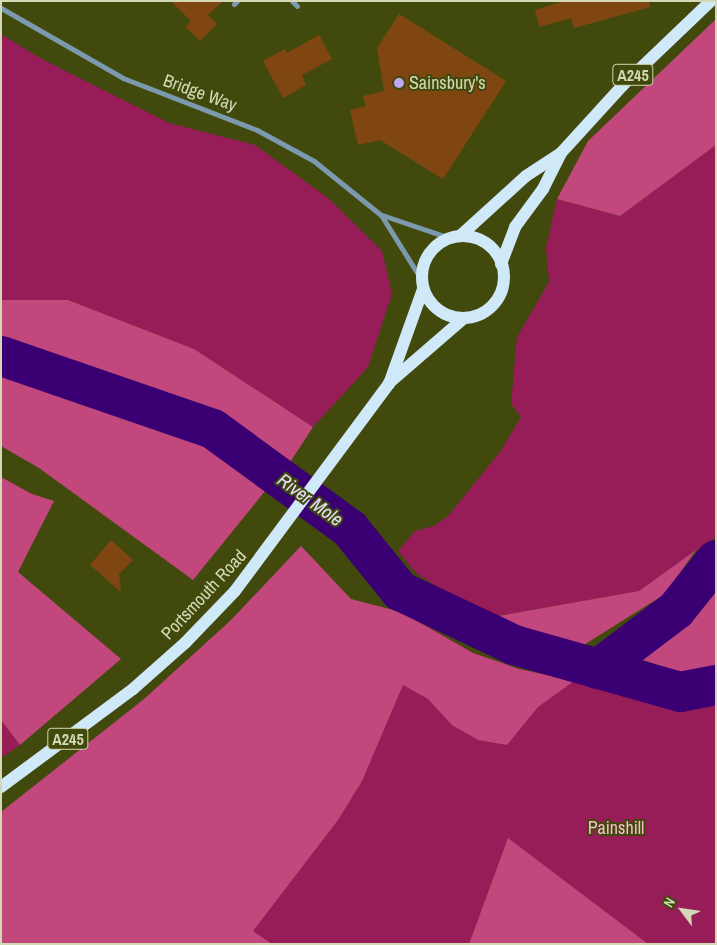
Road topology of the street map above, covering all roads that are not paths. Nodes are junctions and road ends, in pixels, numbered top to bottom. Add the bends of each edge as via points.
1 (292, 1) edge
2 (711, 1) edge
3 (297, 6) dead end
4 (1, 8) edge
5 (561, 153) junction
6 (381, 215) junction
7 (455, 237) junction
8 (502, 264) junction
9 (422, 284) junction
10 (464, 318) junction
11 (389, 384) junction
12 (1, 788) edge

1 - 3 street
2 - 5 main road, A245 via 623,85
4 - 6 street, Bridge Way via 123,78 236,120 283,143 331,173
5 - 7 main road via 526,176
5 - 8 main road via 543,190 515,227
6 - 7 street, Bridge Way
6 - 9 street, Bridge Way
7 - 8 main road via 476,238 490,246
7 - 9 main road via 429,254
8 - 10 main road via 503,286 493,304 475,316
9 - 10 main road via 435,307 444,314
9 - 11 main road, Portsmouth Road / A245
10 - 11 main road, Portsmouth Road / A245
11 - 12 main road, Portsmouth Road / A245 via 256,565 211,618 157,669

